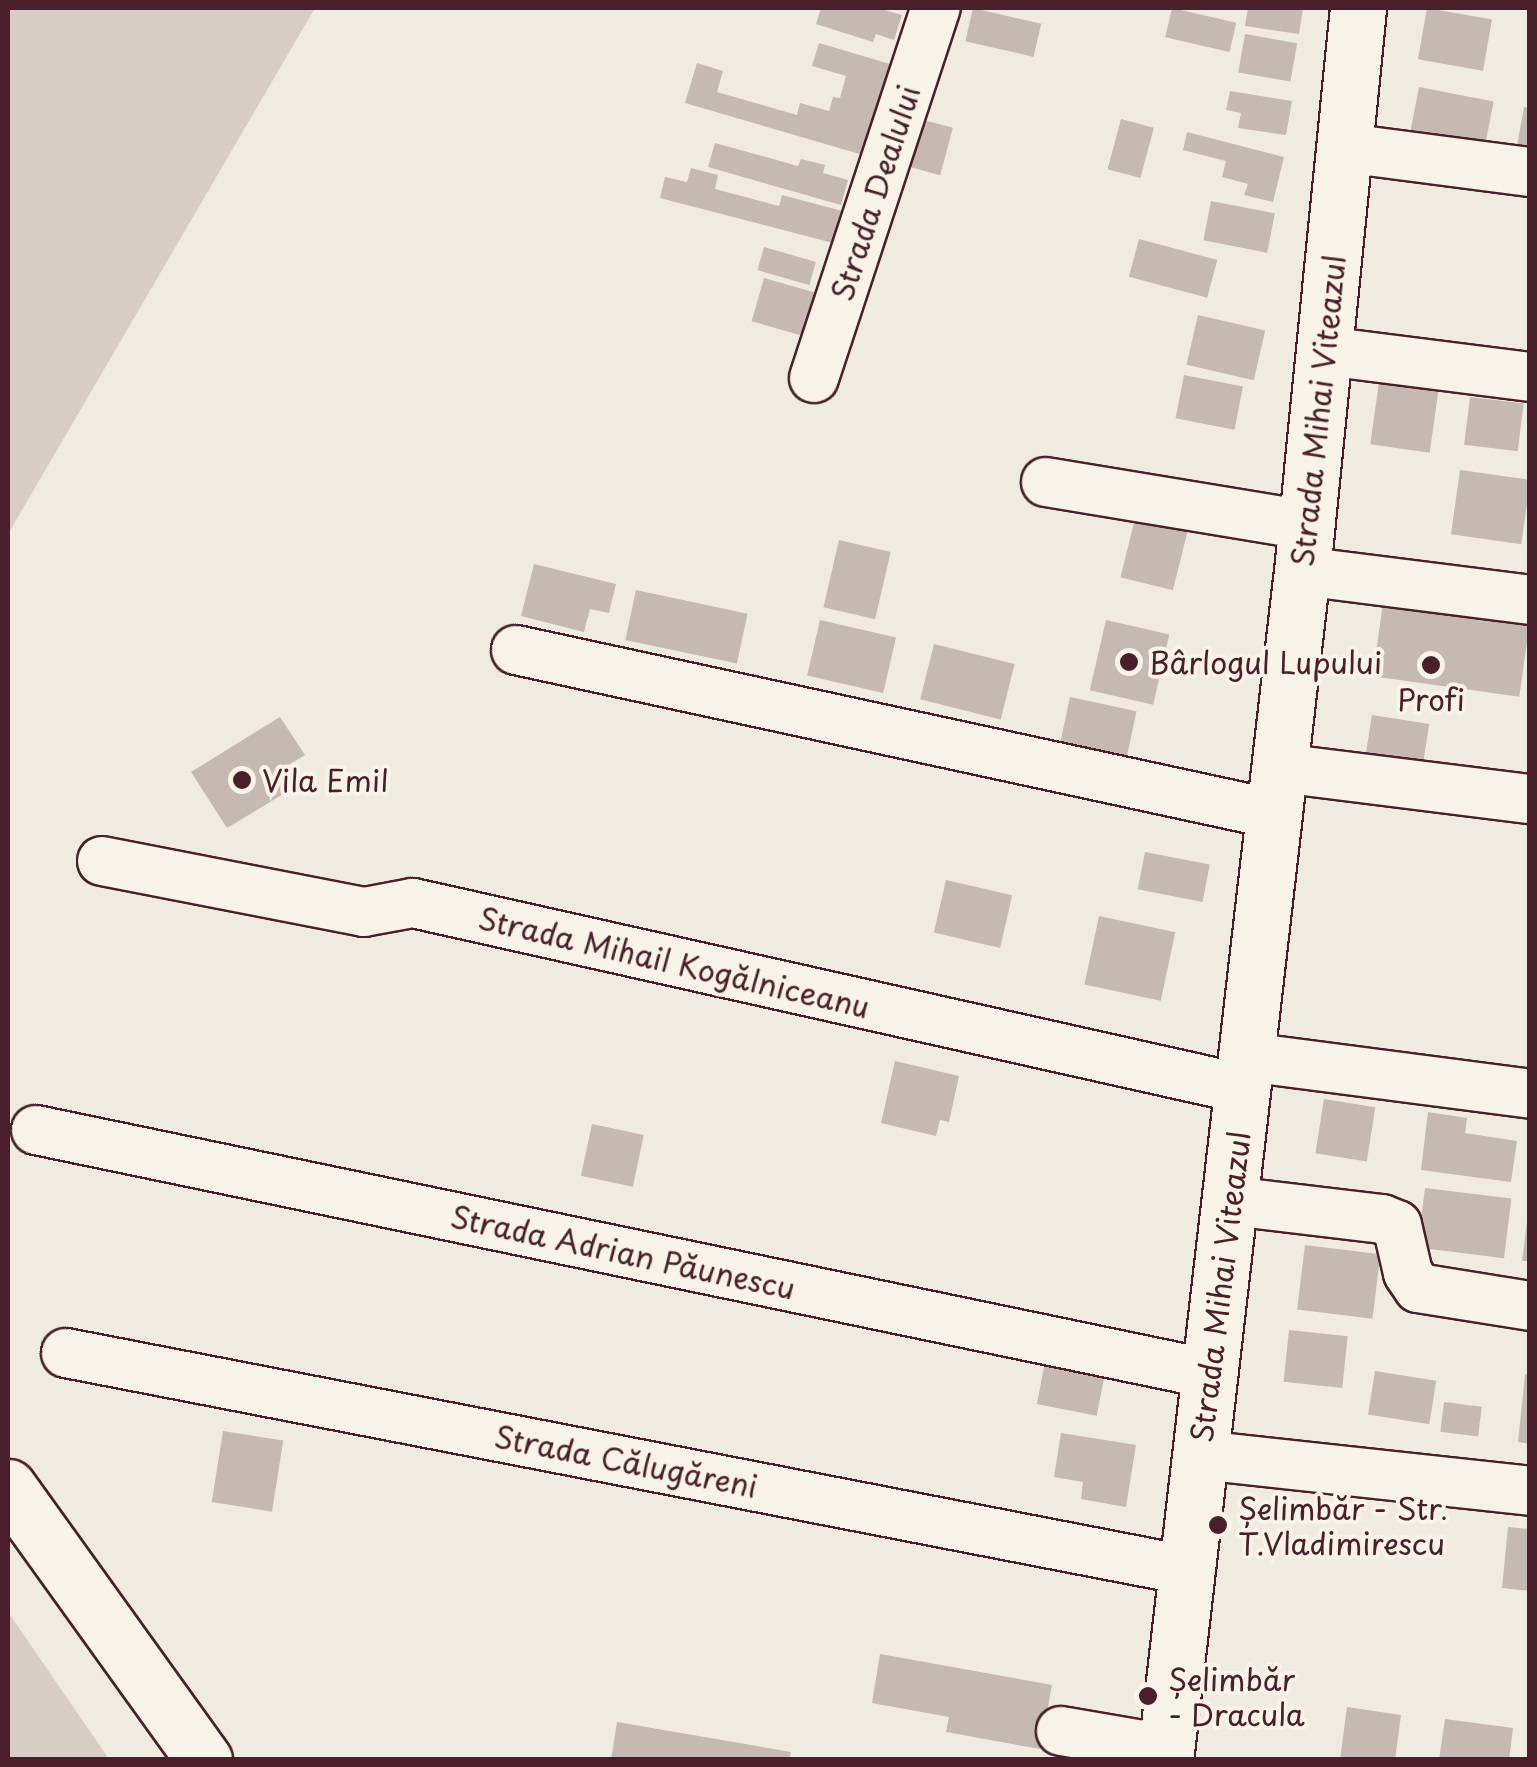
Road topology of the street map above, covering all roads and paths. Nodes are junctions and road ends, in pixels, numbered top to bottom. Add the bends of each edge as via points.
1 (936, 8) edge
2 (1358, 8) edge
3 (1345, 148) junction
4 (1530, 172) edge
5 (1325, 351) junction
6 (1530, 377) edge
7 (814, 378) dead end
8 (1046, 482) dead end
9 (1304, 548) junction
10 (1530, 600) edge
11 (516, 650) dead end
12 (1277, 791) junction
13 (1530, 799) edge
14 (102, 861) dead end
15 (1246, 1073) junction
16 (1530, 1094) edge
17 (36, 1130) dead end
18 (1231, 1201) junction
19 (1530, 1306) edge
20 (66, 1353) dead end
21 (1210, 1374) junction
22 (1200, 1454) junction
23 (8, 1487) edge
24 (1530, 1492) edge
25 (8, 1546) edge
26 (1186, 1570) junction
27 (1061, 1731) dead end
28 (1165, 1754) edge
29 (164, 1760) edge
30 (204, 1760) edge

1 - 7 street, Strada Dealului
2 - 3 main road, Strada Mihai Viteazul
3 - 4 street
3 - 5 main road, Strada Mihai Viteazul
5 - 6 street
5 - 9 main road, Strada Mihai Viteazul
8 - 9 street
9 - 10 street
9 - 12 main road, Strada Mihai Viteazul
11 - 12 street
12 - 13 street
12 - 15 main road, Strada Mihai Viteazul
14 - 15 street, Strada Mihail Kogălniceanu via 364,912 413,903
15 - 16 street, Strada Mihail Kogălniceanu
15 - 18 main road, Strada Mihai Viteazul
17 - 21 street, Strada Adrian Păunescu
18 - 19 street via 1382,1219 1398,1226 1418,1288
18 - 21 main road, Strada Mihai Viteazul
20 - 26 street, Strada Călugăreni
21 - 22 main road, Strada Mihai Viteazul
22 - 24 street
22 - 26 main road, Strada Mihai Viteazul
23 - 30 main road
25 - 29 main road
26 - 28 main road, Strada Mihai Viteazul
27 - 28 street

